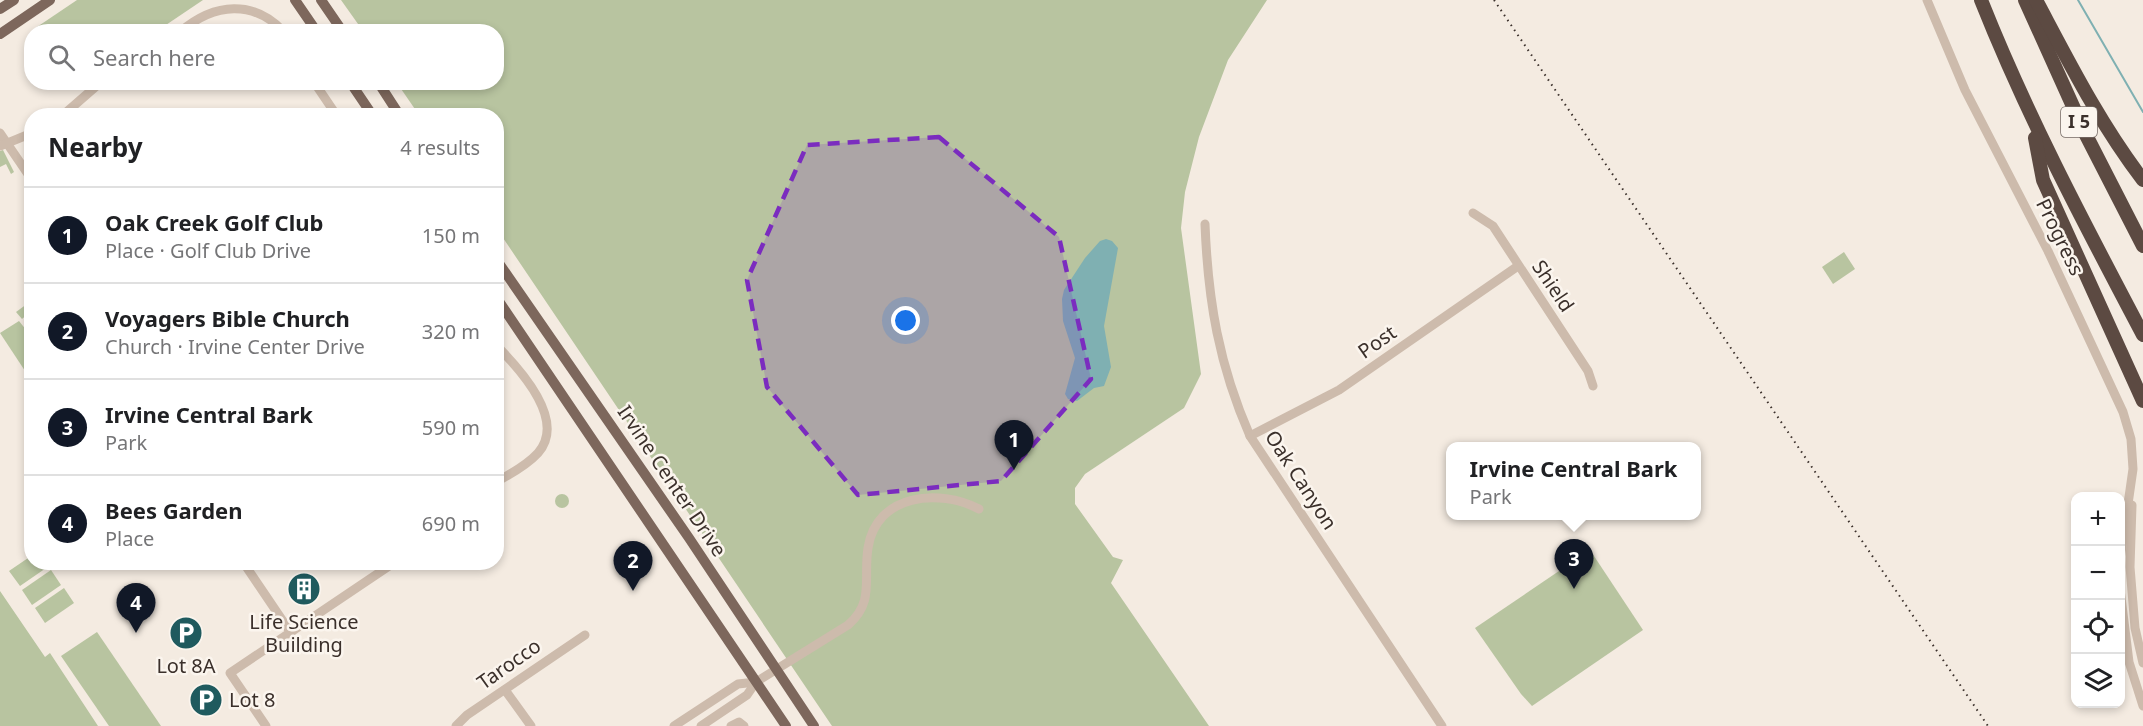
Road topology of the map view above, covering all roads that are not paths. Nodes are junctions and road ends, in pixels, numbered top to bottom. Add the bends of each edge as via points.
1 (14, 0) edge
2 (50, 0) edge
3 (295, 0) edge
4 (321, 0) edge
5 (1927, 0) edge
6 (1981, 0) edge
7 (2025, 0) edge
8 (2036, 0) edge
9 (0, 9) edge
10 (190, 24) edge
11 (279, 24) edge
12 (312, 24) edge
13 (338, 24) edge
14 (0, 34) edge
15 (92, 90) edge
16 (319, 90) edge
17 (355, 90) edge
18 (383, 90) edge
19 (71, 108) edge
20 (332, 108) edge
21 (368, 108) edge
22 (395, 108) edge
23 (2032, 118) junction
24 (0, 133) edge
25 (24, 137) edge
26 (3, 144) edge
27 (24, 170) edge
28 (2143, 180) edge
29 (1473, 213) dead end
30 (1205, 224) dead end
31 (2142, 244) edge
32 (1518, 266) junction
33 (504, 271) edge
34 (504, 309) edge
35 (2143, 335) edge
36 (504, 355) edge
37 (1593, 386) dead end
38 (2143, 401) edge
39 (1250, 436) junction
40 (504, 476) edge
41 (2131, 496) junction
42 (979, 509) dead end
43 (2123, 546) edge
44 (248, 570) edge
45 (383, 570) edge
46 (2122, 600) edge
47 (291, 633) junction
48 (585, 635) dead end
49 (2143, 663) edge
50 (777, 668) junction
51 (756, 682) junction
52 (505, 690) junction
53 (2143, 706) edge
54 (266, 726) edge
55 (456, 726) edge
56 (531, 726) edge
57 (674, 726) edge
58 (701, 726) edge
59 (731, 726) edge
60 (744, 726) edge
61 (786, 726) edge
62 (814, 726) edge
63 (1442, 726) edge

1 - 9 main road
2 - 14 main road
3 - 12 main road
4 - 13 main road
5 - 41 street, Progress via 1965,90 2048,251 2123,412 2132,451
6 - 23 highway, I 5
7 - 31 highway, I 5 via 2085,133
8 - 28 highway via 2098,116
10 - 11 street via 209,8 236,1 264,9
15 - 19 street
16 - 20 street
17 - 21 main road
18 - 22 main road
23 - 35 highway, I 5
23 - 38 highway via 2043,180
24 - 26 street
25 - 26 street
26 - 27 street
29 - 32 street, Shield via 1493,226
30 - 39 street, Oak Canyon via 1209,291 1220,355
32 - 37 street, Shield via 1588,371
32 - 39 street, Post via 1339,390
33 - 50 main road, Irvine Center Drive
34 - 51 main road
36 - 40 street via 537,396 547,427 540,451
39 - 63 street, Oak Canyon
41 - 43 street, Progress
41 - 49 street, Progress via 2130,567 2135,628
42 - 50 street via 940,497 908,500 890,511 875,529 868,548 867,587 860,614
44 - 47 street
45 - 47 street
46 - 53 street via 2129,662
47 - 54 street via 230,673
48 - 52 street, Tarocco
50 - 51 street
50 - 62 main road, Irvine Center Drive
51 - 57 street via 738,684
51 - 58 street via 747,695
51 - 61 main road
52 - 55 street, Tarocco
52 - 56 street
59 - 60 street via 739,722

